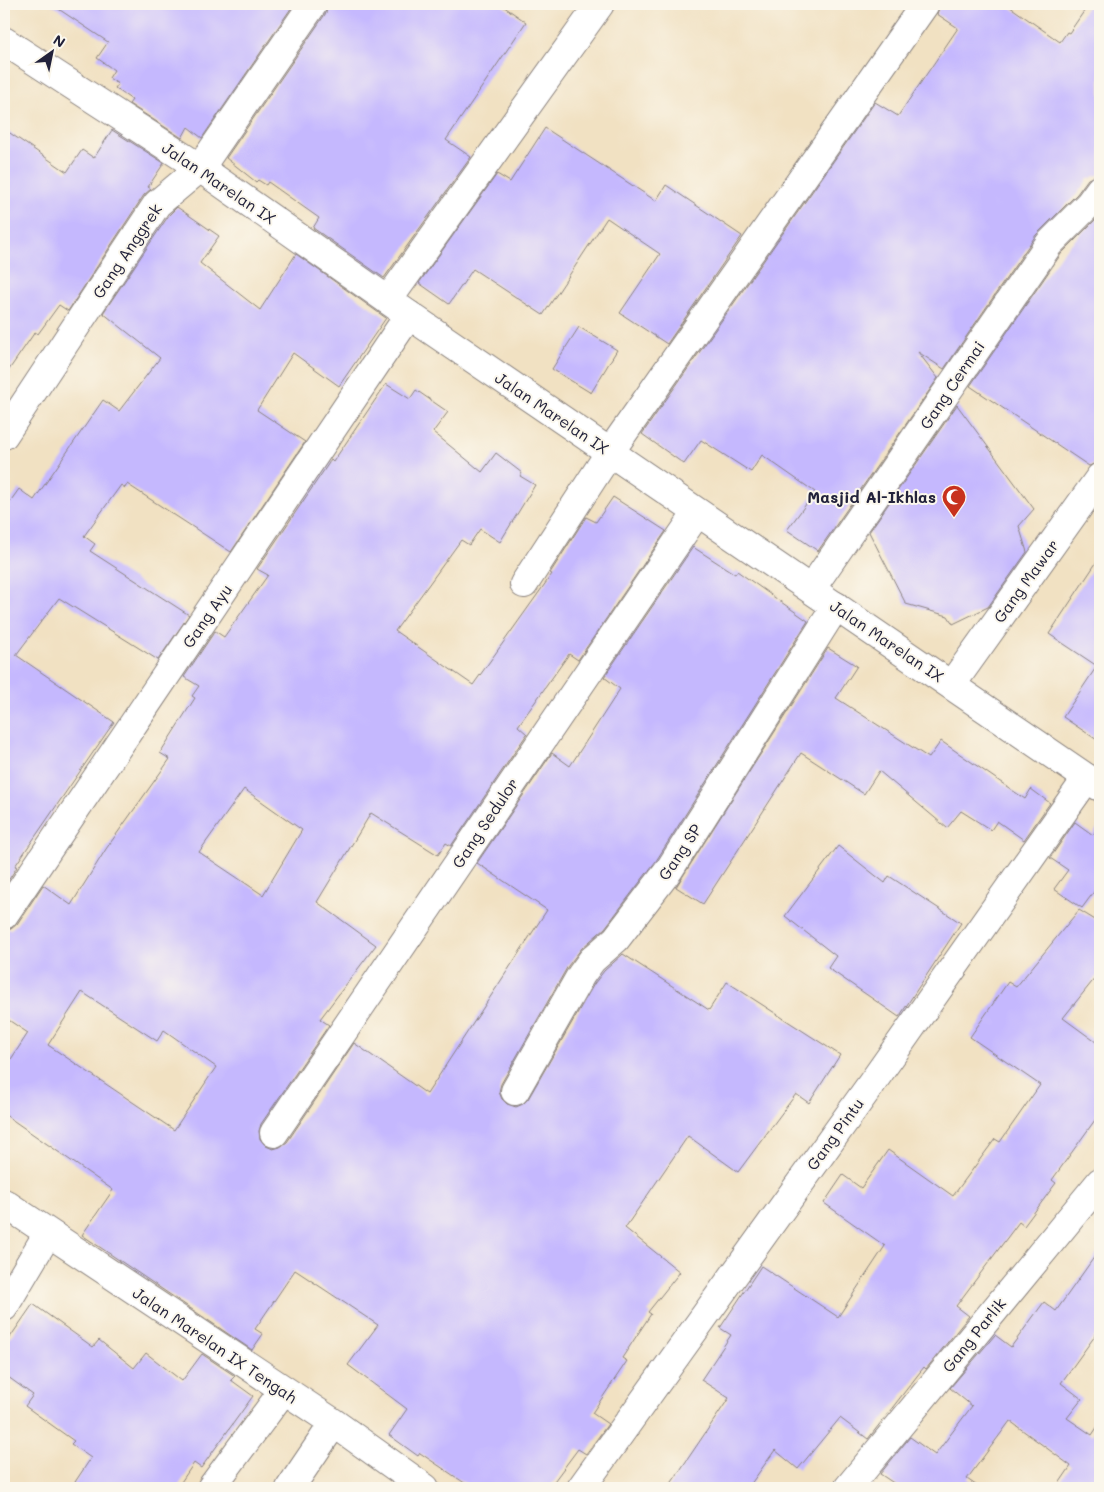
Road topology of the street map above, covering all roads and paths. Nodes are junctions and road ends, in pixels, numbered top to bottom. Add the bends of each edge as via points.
1 (313, 4) edge
2 (600, 4) edge
3 (925, 4) edge
4 (4, 41) edge
5 (200, 168) junction
6 (1100, 189) edge
7 (398, 307) junction
8 (4, 435) edge
9 (610, 452) junction
10 (1100, 477) edge
11 (697, 512) junction
12 (524, 584) dead end
13 (812, 589) junction
14 (836, 606) junction
15 (952, 684) junction
16 (1094, 782) edge
17 (4, 915) edge
18 (515, 1091) dead end
19 (274, 1133) dead end
20 (1100, 1182) edge
21 (4, 1203) edge
22 (48, 1233) junction
23 (4, 1307) edge
24 (283, 1390) junction
25 (334, 1423) junction
26 (210, 1488) edge
27 (290, 1488) edge
28 (426, 1488) edge
29 (581, 1488) edge
30 (848, 1488) edge

1 - 5 street, Gang Anggrek
2 - 7 street, Gang Ayu
3 - 9 street
4 - 5 street, Jalan Marelan IX
5 - 7 street, Jalan Marelan IX
5 - 8 street, Gang Anggrek via 157,204
6 - 13 street, Gang Cermai via 1049,244
7 - 9 street, Jalan Marelan IX
7 - 17 street, Gang Ayu via 250,555
9 - 11 street, Jalan Marelan IX
9 - 12 street
10 - 15 street, Gang Mawar
11 - 13 street, Jalan Marelan IX
11 - 19 street, Gang Sedulor
13 - 14 street, Jalan Marelan IX
14 - 15 street, Jalan Marelan IX
14 - 18 street, Gang SP via 670,870 616,939 592,960 581,975
15 - 16 street, Jalan Marelan IX
16 - 29 street, Gang Pintu via 878,1075
20 - 30 street, Gang Parlik
21 - 22 street, Jalan Marelan IX Tengah
22 - 23 street
22 - 24 street, Jalan Marelan IX Tengah
24 - 25 street, Jalan Marelan IX Tengah
24 - 26 street
25 - 27 street
25 - 28 street, Jalan Marelan IX Tengah

